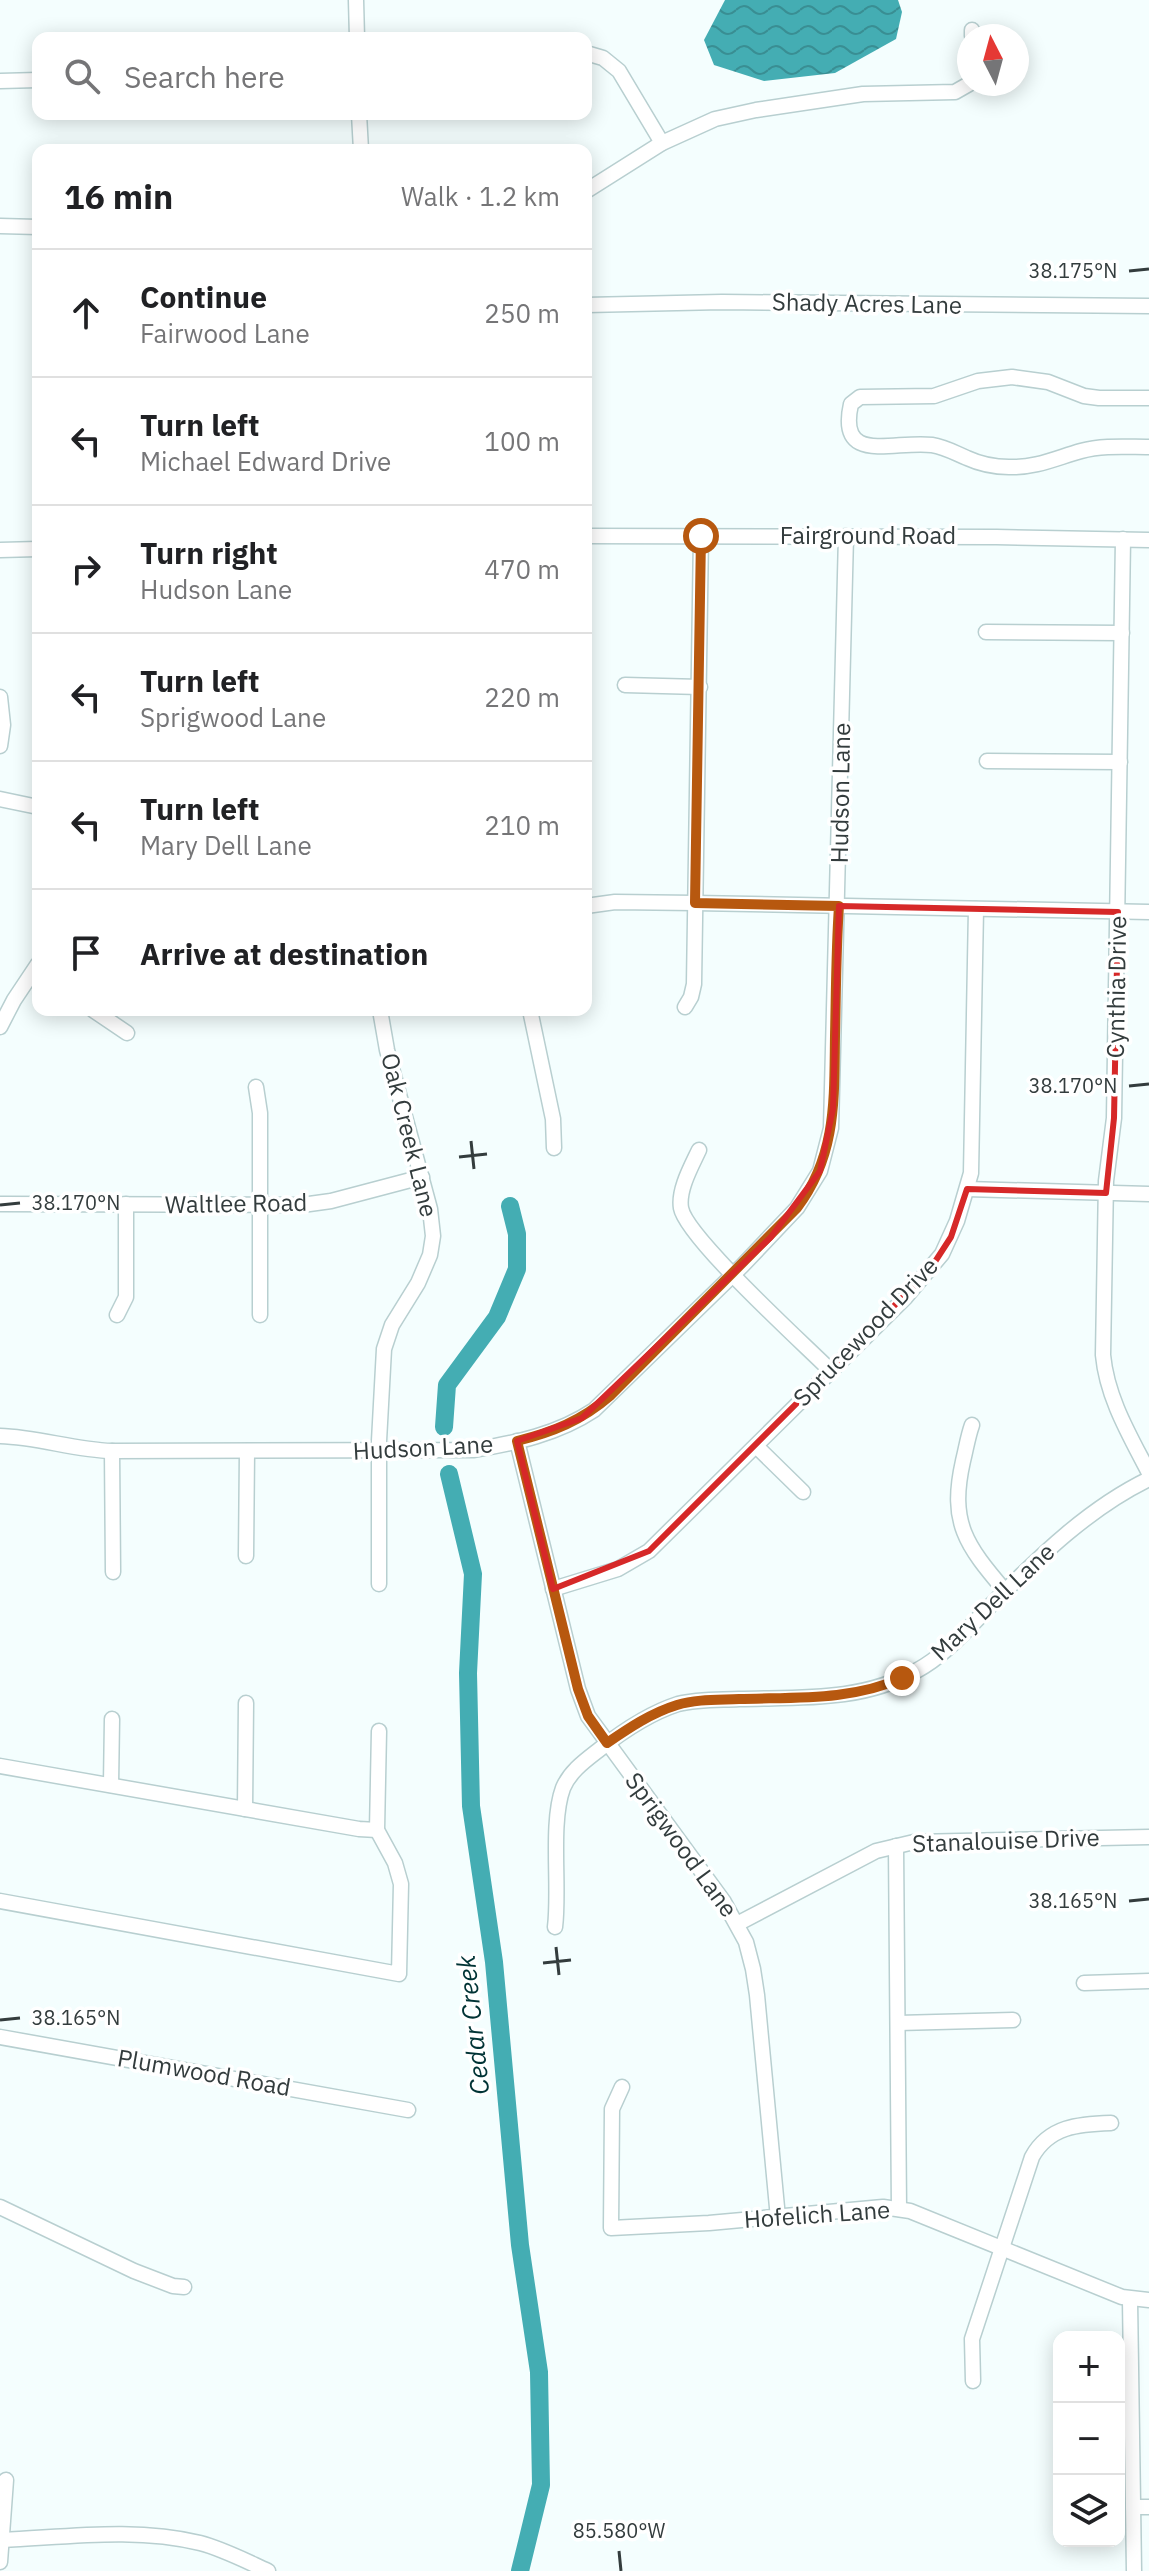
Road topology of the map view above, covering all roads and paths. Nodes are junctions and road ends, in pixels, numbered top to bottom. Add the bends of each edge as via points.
1 (356, 0) edge
2 (357, 32) edge
3 (592, 55) edge
4 (32, 80) edge
5 (0, 81) edge
6 (957, 91) edge
7 (359, 120) edge
8 (662, 143) junction
9 (361, 144) edge
10 (592, 187) edge
11 (0, 226) edge
12 (32, 227) edge
13 (592, 305) edge
14 (1149, 306) edge
15 (1149, 398) edge
16 (1149, 447) edge
17 (592, 536) edge
18 (701, 536) junction
19 (846, 536) junction
20 (1123, 539) junction
21 (1149, 540) edge
22 (32, 549) edge
23 (0, 550) edge
24 (986, 632) dead end
25 (1122, 633) junction
26 (625, 685) dead end
27 (700, 687) junction
28 (0, 697) edge
29 (0, 746) edge
30 (987, 761) dead end
31 (1120, 762) junction
32 (0, 799) edge
33 (32, 806) edge
34 (695, 903) junction
35 (592, 905) edge
36 (839, 906) junction
37 (976, 909) junction
38 (1118, 912) junction
39 (1149, 912) edge
40 (32, 976) edge
41 (685, 1007) dead end
42 (102, 1016) edge
43 (381, 1016) edge
44 (531, 1016) edge
45 (0, 1027) edge
46 (127, 1033) dead end
47 (256, 1087) dead end
48 (554, 1148) dead end
49 (699, 1150) dead end
50 (422, 1177) junction
51 (967, 1189) junction
52 (1106, 1193) junction
53 (1149, 1194) edge
54 (0, 1204) edge
55 (126, 1204) junction
56 (260, 1205) junction
57 (733, 1274) junction
58 (117, 1315) dead end
59 (260, 1315) dead end
60 (831, 1371) junction
61 (972, 1425) dead end
62 (0, 1436) edge
63 (517, 1441) junction
64 (756, 1446) junction
65 (112, 1451) junction
66 (247, 1451) junction
67 (379, 1452) junction
68 (1149, 1476) edge
69 (803, 1492) dead end
70 (246, 1556) dead end
71 (113, 1572) dead end
72 (379, 1584) dead end
73 (553, 1589) junction
74 (1005, 1591) junction
75 (246, 1703) dead end
76 (112, 1719) dead end
77 (379, 1731) dead end
78 (607, 1743) junction
79 (0, 1766) edge
80 (111, 1785) junction
81 (245, 1809) junction
82 (377, 1830) junction
83 (1149, 1837) edge
84 (896, 1846) junction
85 (0, 1901) edge
86 (737, 1924) junction
87 (555, 1927) dead end
88 (1149, 1981) edge
89 (1084, 1983) dead end
90 (1013, 2020) dead end
91 (898, 2023) junction
92 (0, 2037) edge
93 (622, 2087) dead end
94 (408, 2110) dead end
95 (1111, 2123) dead end
96 (0, 2207) edge
97 (899, 2209) junction
98 (778, 2218) junction
99 (1001, 2248) junction
100 (184, 2287) dead end
101 (1130, 2300) junction
102 (1149, 2300) edge
103 (973, 2381) dead end
104 (6, 2480) dead end
105 (1133, 2507) junction
106 (1149, 2507) edge
107 (3, 2540) junction
108 (0, 2562) edge
109 (268, 2571) edge
110 (1134, 2571) edge

1 - 2 street
3 - 8 street via 619,71
4 - 5 street
6 - 8 street via 863,94 756,110 715,119
7 - 9 street
8 - 10 street
11 - 12 street
13 - 14 street, Shady Acres Lane
15 - 16 street via 1099,398 1030,378 995,378 934,396 860,397 851,404 849,432 860,445 929,445 1004,467 1037,466 1094,448
17 - 18 street, Fairground Road
18 - 19 street, Fairground Road
18 - 27 street
19 - 20 street, Fairground Road
19 - 36 street, Hudson Lane
20 - 21 street, Fairground Road
20 - 25 street, Cynthia Drive
22 - 23 street
24 - 25 street
25 - 31 street, Cynthia Drive
26 - 27 street
27 - 34 street
28 - 29 street
30 - 31 street
31 - 38 street, Cynthia Drive
32 - 33 street
34 - 35 street
34 - 36 street
34 - 41 street via 693,989
36 - 37 street
36 - 57 street, Hudson Lane via 833,1109 827,1149 806,1196
37 - 38 street
37 - 51 street, Sprucewood Drive
38 - 39 street
38 - 52 street, Cynthia Drive via 1114,1118
40 - 45 street
42 - 46 street
43 - 50 street, Oak Creek Lane
44 - 48 street
47 - 56 street
49 - 57 street via 683,1188 683,1215
50 - 56 street, Waltlee Road via 331,1201
50 - 67 street, Oak Creek Lane via 432,1245 425,1270 384,1349
51 - 52 street
51 - 60 street, Sprucewood Drive via 942,1254
52 - 53 street
52 - 68 street, Cynthia Drive via 1104,1367
54 - 55 street, Waltlee Road
55 - 56 street, Waltlee Road
55 - 58 street via 126,1297
56 - 59 street
57 - 60 street
57 - 63 street, Hudson Lane via 594,1410 562,1428
60 - 64 street, Sprucewood Drive
61 - 74 street via 958,1486 959,1516 967,1542
62 - 65 street, Hudson Lane
63 - 67 street, Hudson Lane via 473,1450
63 - 73 street, Sprigwood Lane
64 - 69 street
64 - 73 street, Sprucewood Drive via 640,1558
65 - 66 street, Hudson Lane
65 - 71 street
66 - 67 street, Hudson Lane
66 - 70 street
67 - 72 street, Oak Creek Lane
68 - 74 street, Mary Dell Lane via 1075,1527
73 - 78 street, Sprigwood Lane via 584,1705
74 - 78 street, Mary Dell Lane via 941,1655 885,1686 851,1694 680,1704
75 - 81 street
76 - 80 street
77 - 82 street
78 - 86 street, Sprigwood Lane
78 - 87 street, Mary Dell Lane via 572,1773 563,1788 557,1822
79 - 80 street
80 - 81 street
81 - 82 street
82 - 85 street via 401,1884 399,1974
83 - 84 street, Stanalouise Drive
84 - 86 street, Stanalouise Drive via 876,1851
84 - 91 street
86 - 98 street, Sprigwood Lane via 753,1969
88 - 89 street
90 - 91 street
91 - 97 street
92 - 94 street, Plumwood Road
93 - 98 street, Hofelich Lane via 612,2109 611,2228
95 - 99 street via 1073,2126 1041,2143
96 - 100 street via 134,2271
97 - 98 street, Hofelich Lane
97 - 99 street, Hofelich Lane
99 - 101 street, Hofelich Lane
99 - 103 street via 972,2339
101 - 102 street, Hofelich Lane
101 - 105 street
104 - 107 street
105 - 106 street
105 - 110 street
107 - 108 street
107 - 109 street via 163,2536 202,2544

